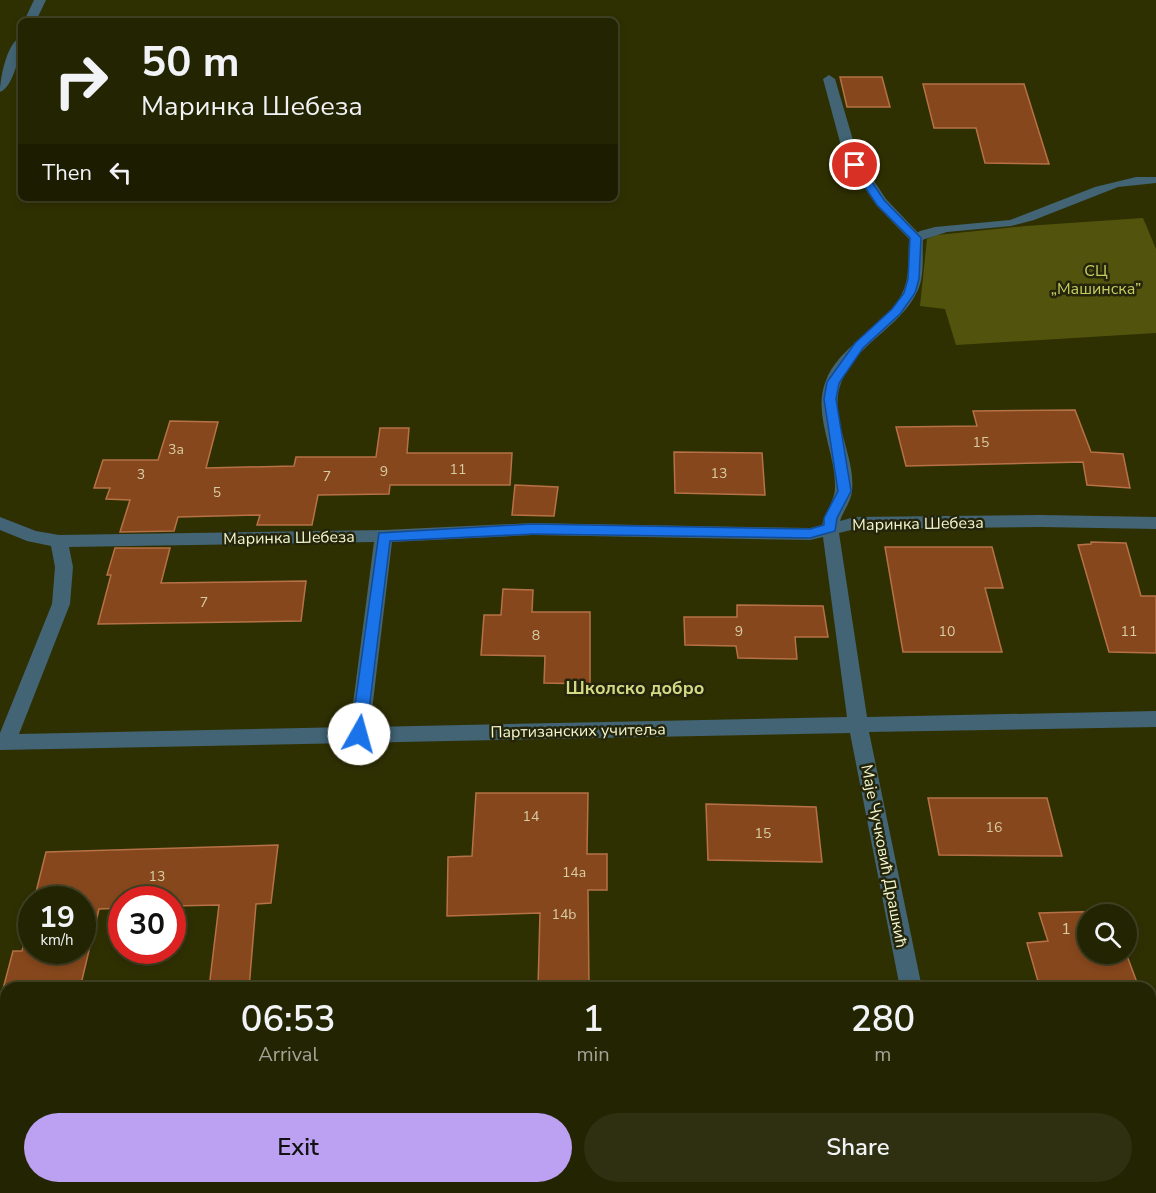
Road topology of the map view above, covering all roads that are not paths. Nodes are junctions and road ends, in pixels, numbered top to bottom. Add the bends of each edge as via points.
1 (39, 0) edge
2 (31, 18) edge
3 (18, 48) edge
4 (828, 79) dead end
5 (0, 87) edge
6 (1156, 180) edge
7 (916, 238) junction
8 (0, 523) edge
9 (1156, 524) edge
10 (830, 528) junction
11 (384, 536) junction
12 (59, 541) junction
13 (1156, 719) edge
14 (858, 724) junction
15 (359, 734) junction
16 (3, 742) edge
17 (910, 982) edge

1 - 2 street
3 - 5 street
4 - 7 street via 851,157 881,202
6 - 7 lane via 1121,181 1027,219 926,231
7 - 10 street via 909,293 896,311 859,345 833,382 830,399 844,491
8 - 12 street, Маринка Шебеза via 33,537
9 - 10 street, Маринка Шебеза via 855,523
10 - 11 street, Маринка Шебеза via 810,534 533,529
10 - 14 street, Маје Чучковић Драшкић
11 - 12 street, Маринка Шебеза
11 - 15 street
12 - 16 street via 64,567 61,604
13 - 14 street, Партизанских учитеља
14 - 15 street, Партизанских учитеља
14 - 17 street, Маје Чучковић Драшкић
15 - 16 street, Партизанских учитеља

